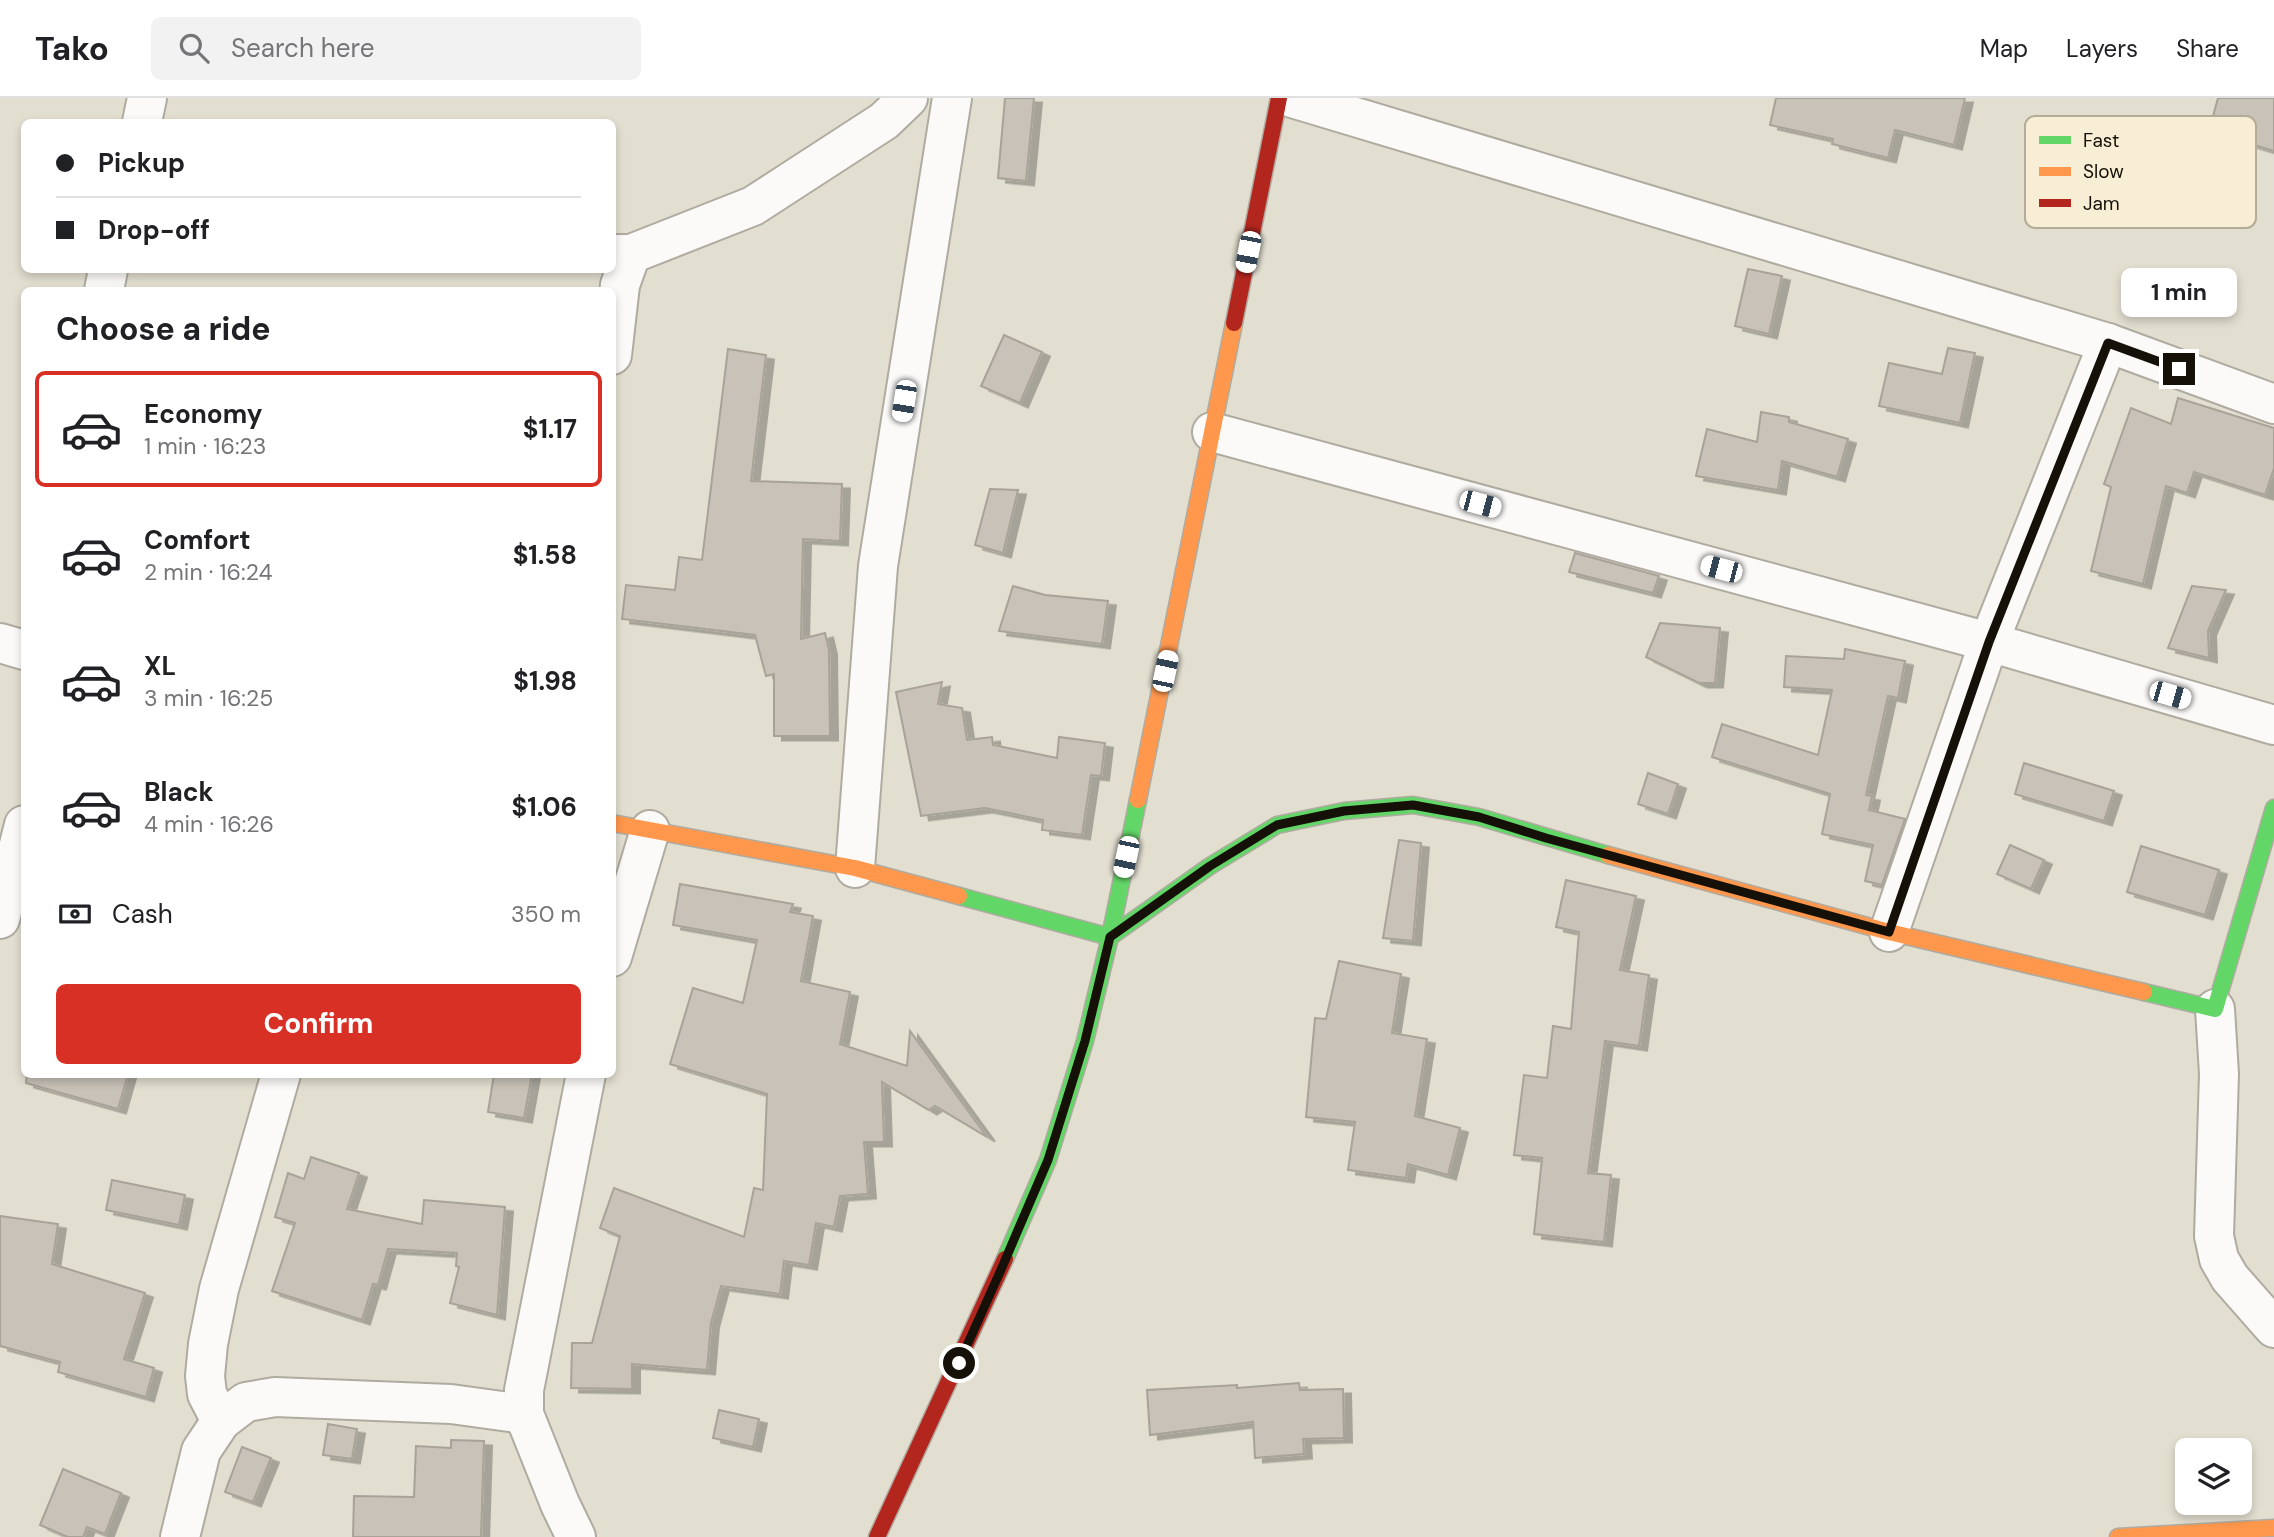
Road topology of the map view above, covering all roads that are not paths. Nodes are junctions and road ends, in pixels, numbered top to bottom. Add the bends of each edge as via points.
1 (147, 98) edge
2 (908, 98) edge
3 (952, 98) edge
4 (1279, 98) edge
5 (1292, 98) edge
6 (143, 119) edge
7 (622, 254) edge
8 (616, 320) edge
9 (2108, 343) junction
10 (2274, 404) edge
11 (1212, 432) junction
12 (1989, 642) junction
13 (2274, 725) edge
14 (2274, 808) edge
15 (616, 824) edge
16 (650, 830) junction
17 (21, 837) edge
18 (855, 868) junction
19 (0, 919) edge
20 (1889, 932) junction
21 (1110, 937) junction
22 (616, 944) edge
23 (2215, 1009) junction
24 (280, 1078) edge
25 (585, 1078) edge
26 (2274, 1328) edge
27 (524, 1414) junction
28 (221, 1422) junction
29 (2274, 1528) edge
30 (180, 1537) edge
31 (576, 1537) edge
32 (877, 1537) edge
33 (2118, 1537) edge

1 - 6 street
2 - 7 street via 884,121 754,206
3 - 18 street via 878,566
4 - 11 street
5 - 9 street
7 - 8 street
9 - 10 street
9 - 12 street
11 - 12 street
11 - 21 street
12 - 13 street
12 - 20 street
14 - 23 street
15 - 16 street
16 - 18 street
16 - 22 street
17 - 19 street
18 - 21 street
20 - 21 street via 1479,817 1413,805 1344,811 1277,825
20 - 23 street
21 - 32 street via 1085,1041 1048,1160
23 - 26 street via 2219,1074 2214,1236 2219,1259 2230,1278
24 - 28 street via 219,1289 208,1344 207,1394
25 - 27 street via 524,1390
27 - 28 street via 452,1404 275,1397 246,1402
27 - 31 street
28 - 30 street via 201,1451
29 - 33 street

